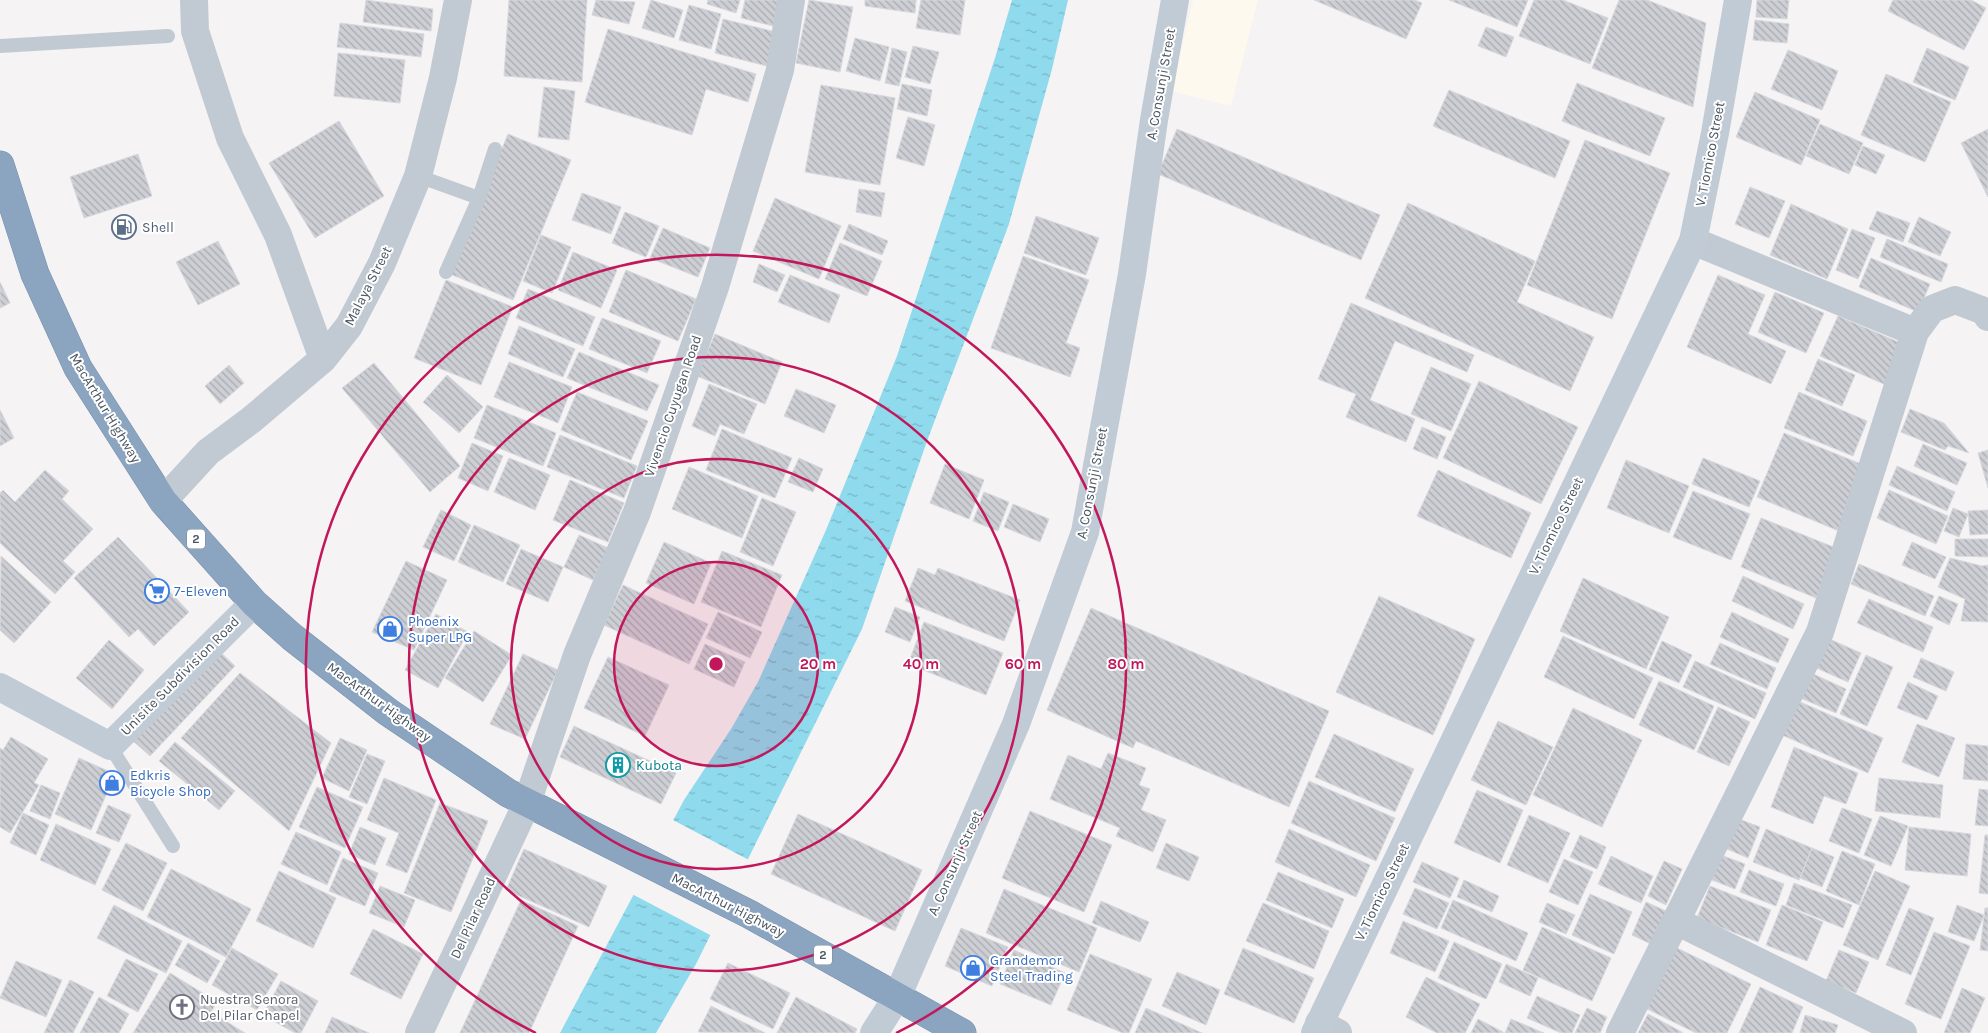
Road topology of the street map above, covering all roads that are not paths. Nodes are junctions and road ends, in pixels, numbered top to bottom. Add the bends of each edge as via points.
1 (194, 0) edge
2 (458, 0) edge
3 (792, 0) edge
4 (1175, 0) edge
5 (1738, 0) edge
6 (168, 36) dead end
7 (0, 46) edge
8 (495, 149) dead end
9 (0, 165) edge
10 (418, 176) junction
11 (479, 198) junction
12 (1693, 241) junction
13 (446, 272) dead end
14 (1988, 317) edge
15 (1915, 332) junction
16 (323, 359) junction
17 (162, 501) junction
18 (254, 603) junction
19 (0, 687) edge
20 (110, 746) junction
21 (528, 803) junction
22 (173, 846) dead end
23 (1676, 920) junction
24 (897, 996) junction
25 (1324, 1030) edge
26 (419, 1033) edge
27 (874, 1033) edge
28 (962, 1033) edge
29 (1620, 1033) edge
30 (1904, 1033) edge

1 - 16 street via 195,31 230,138 278,235
2 - 10 street, Malaya Street via 443,78
3 - 21 street, Vivencio Cuyugan Road via 780,70 715,286 637,512 577,655
4 - 24 main road, A. Consunji Street via 1132,274 1085,532 1016,724
5 - 12 main road, V. Tiomico Street
6 - 7 lane
8 - 11 lane
9 - 17 highway, MacArthur Highway / 2 via 35,274 78,368
10 - 11 lane
10 - 16 street, Malaya Street via 382,263 349,326
11 - 13 lane
12 - 15 street
12 - 25 main road, V. Tiomico Street
14 - 15 street via 1984,311 1954,300 1932,309
15 - 23 street via 1820,632
16 - 17 street, Malaya Street via 208,452
17 - 18 highway, MacArthur Highway / 2
18 - 20 main road, Unisite Subdivision Road
18 - 21 highway, MacArthur Highway / 2 via 388,712 508,793
19 - 20 main road, Unisite Subdivision Road
20 - 22 lane
21 - 24 highway, MacArthur Highway / 2 via 749,914
21 - 26 street, Del Pilar Road
23 - 29 street
23 - 30 street
24 - 27 main road, A. Consunji Street
24 - 28 highway, MacArthur Highway / 2

